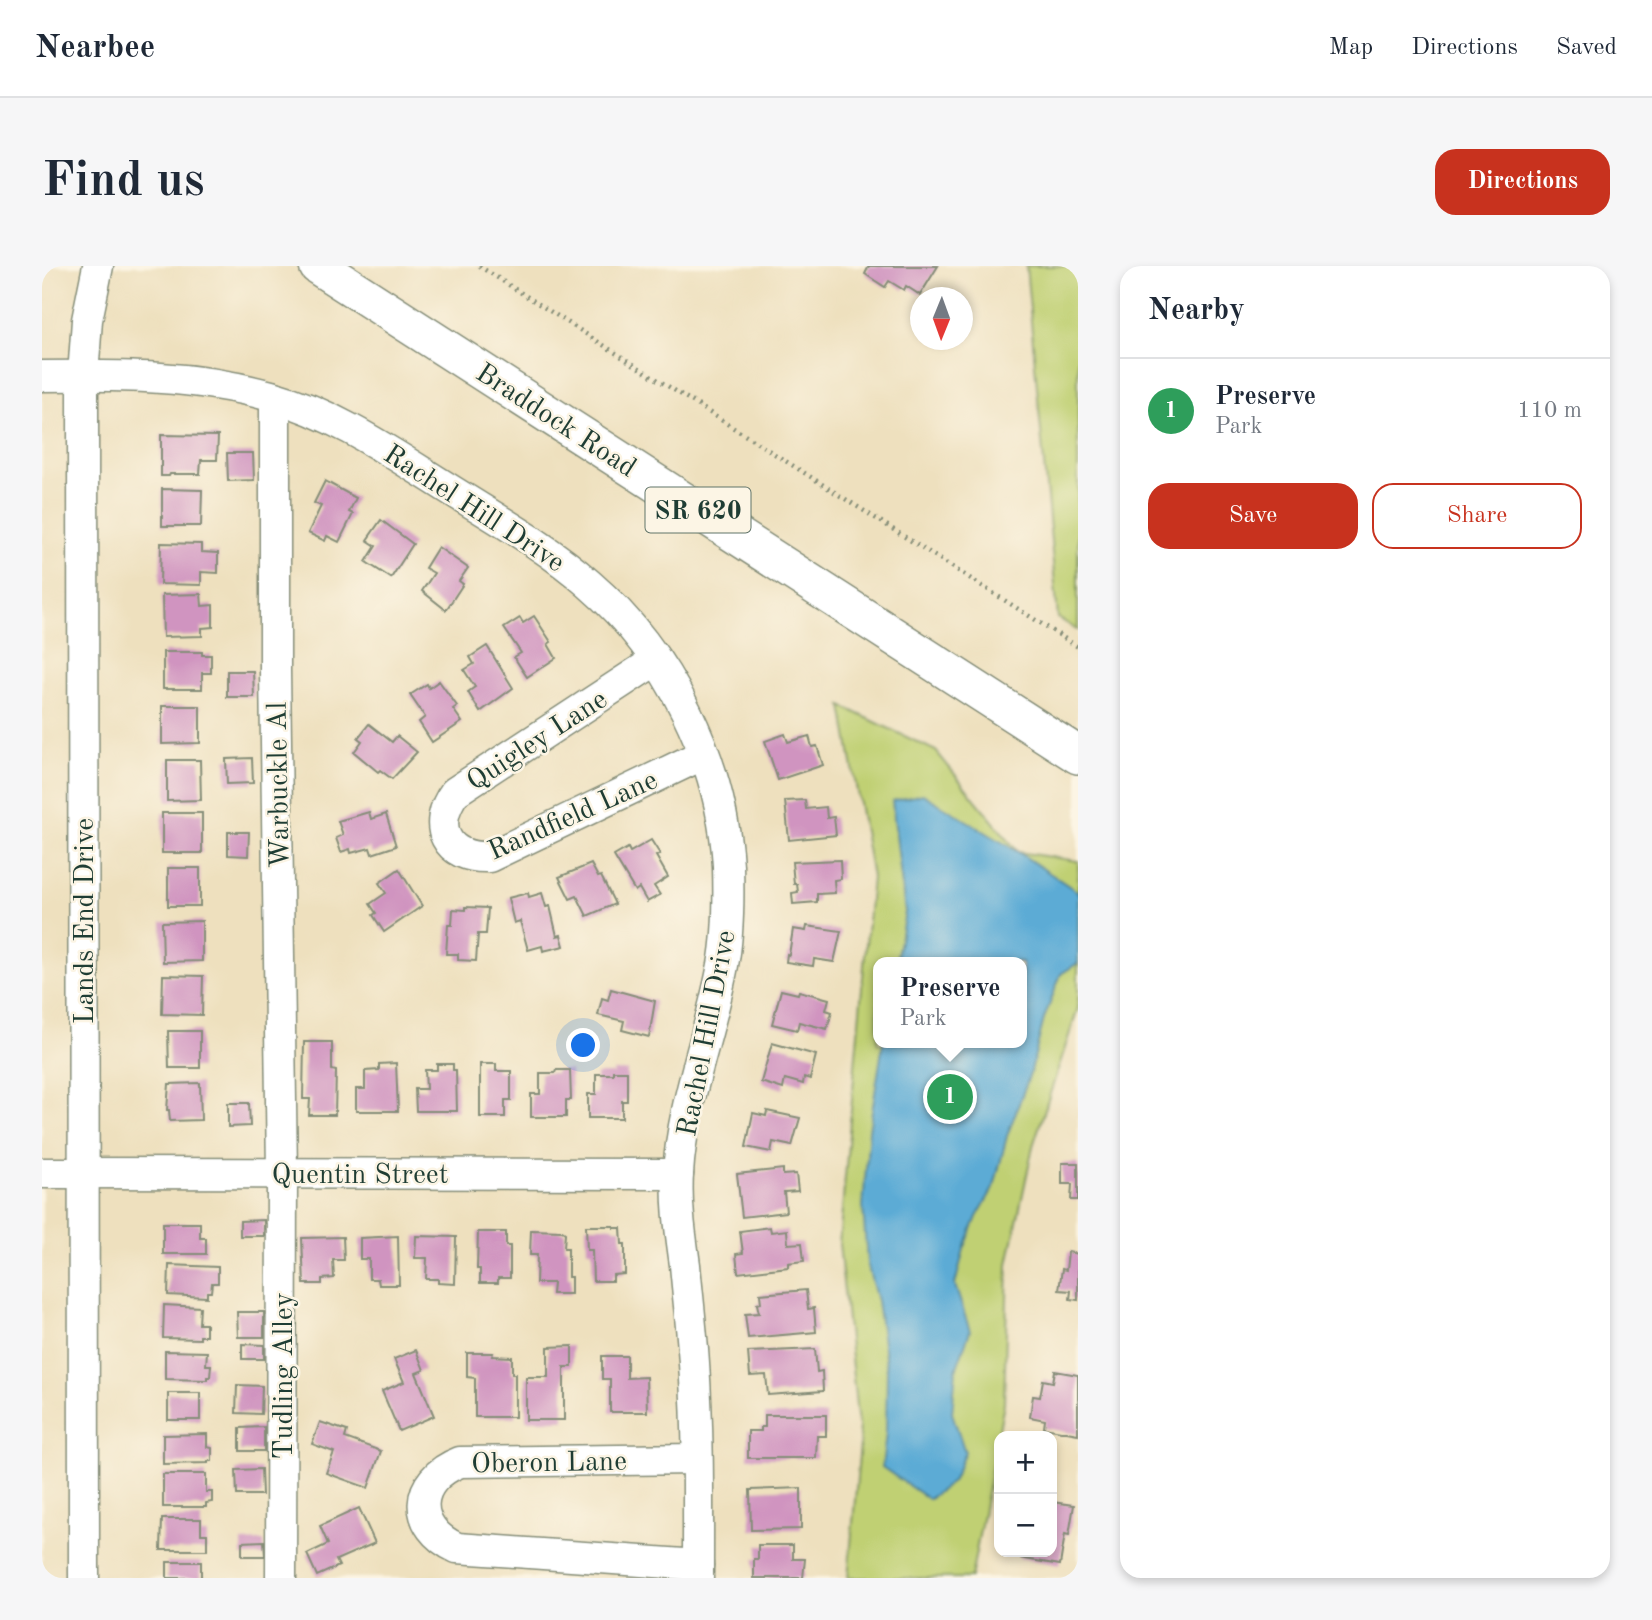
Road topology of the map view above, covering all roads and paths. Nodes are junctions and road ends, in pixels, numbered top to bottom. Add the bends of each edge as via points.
1 (98, 266) edge
2 (318, 266) edge
3 (479, 266) edge
4 (42, 376) edge
5 (83, 376) junction
6 (275, 397) junction
7 (1078, 647) edge
8 (656, 660) junction
9 (704, 754) junction
10 (1078, 755) edge
11 (445, 835) joint
12 (42, 1173) edge
13 (83, 1173) junction
14 (282, 1173) junction
15 (678, 1174) junction
16 (697, 1459) junction
17 (698, 1571) edge
18 (84, 1578) edge
19 (281, 1578) edge

1 - 5 street, Lands End Drive via 87,320
2 - 10 main road, Braddock Road / SR 620
3 - 7 path
4 - 5 street, Rachel Hill Drive
5 - 6 street, Rachel Hill Drive via 171,377
5 - 13 street, Lands End Drive
6 - 8 street, Rachel Hill Drive via 367,437 553,555 593,587
6 - 14 street, Warbuckle Al
8 - 9 street, Rachel Hill Drive
8 - 11 street, Quigley Lane via 455,792 445,805
9 - 11 street, Randfield Lane via 489,856 475,858 463,853
9 - 15 street, Rachel Hill Drive via 722,820 729,913 723,963 683,1133
12 - 13 street, Quentin Street
13 - 14 street, Quentin Street
13 - 18 street, Lands End Drive
14 - 15 street, Quentin Street
14 - 19 street, Tudling Alley
15 - 16 street, Rachel Hill Drive
16 - 17 street, Rachel Hill Drive
16 - 17 street, Oberon Lane via 460,1462 432,1479 423,1504 431,1530 457,1548

